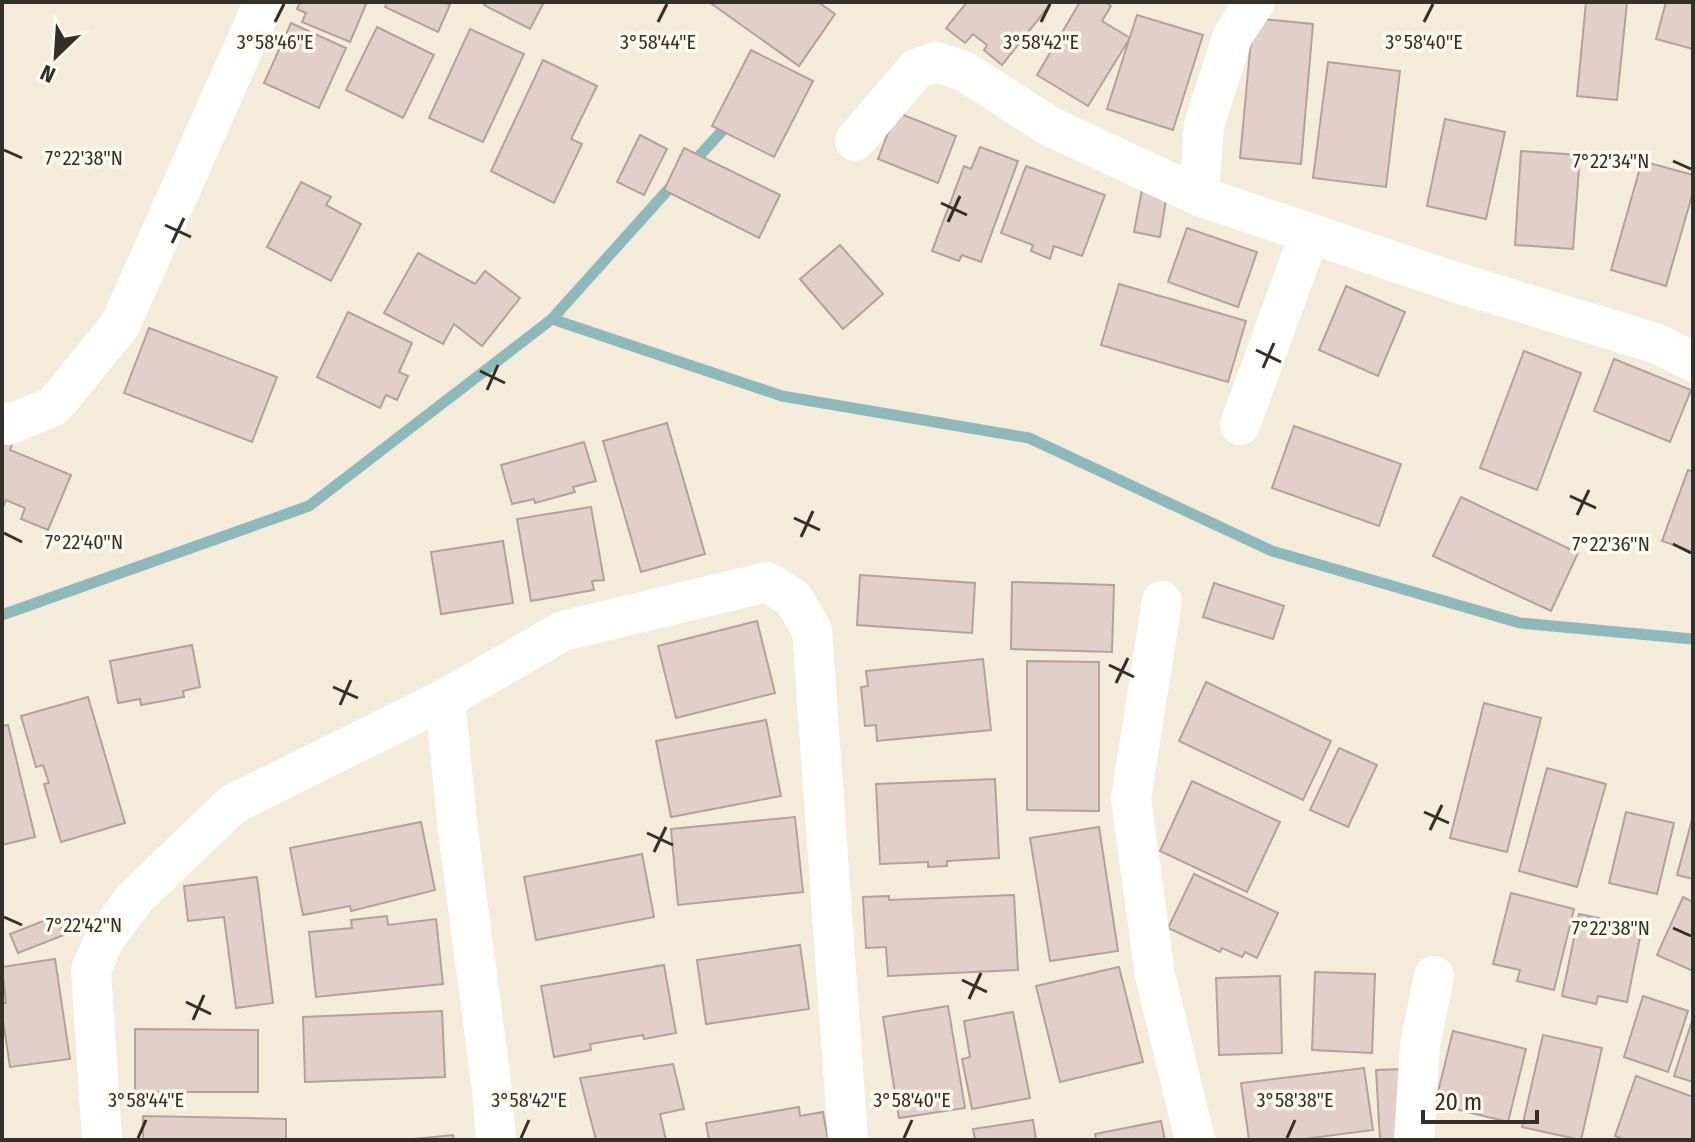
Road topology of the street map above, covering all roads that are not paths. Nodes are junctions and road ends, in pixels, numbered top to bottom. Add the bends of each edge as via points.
1 (264, 2) edge
2 (1255, 2) edge
3 (855, 141) dead end
4 (1199, 196) junction
5 (1310, 233) junction
6 (1693, 362) edge
7 (2, 422) edge
8 (1240, 425) dead end
9 (1162, 601) dead end
10 (445, 699) junction
11 (1434, 976) dead end
12 (102, 1140) edge
13 (496, 1140) edge
14 (848, 1140) edge
15 (1195, 1140) edge
16 (1414, 1140) edge

1 - 7 street via 120,325 54,406 8,425
2 - 4 street via 1233,35 1204,125
3 - 4 street via 916,69 936,62 964,71 1049,126
4 - 5 street
5 - 6 street via 1658,344
5 - 8 street
9 - 15 street via 1131,799 1155,975
10 - 12 street via 233,804 134,899 104,940 91,970
10 - 13 street
10 - 14 street via 563,631 767,582 793,598 812,630
11 - 16 street via 1420,1045

